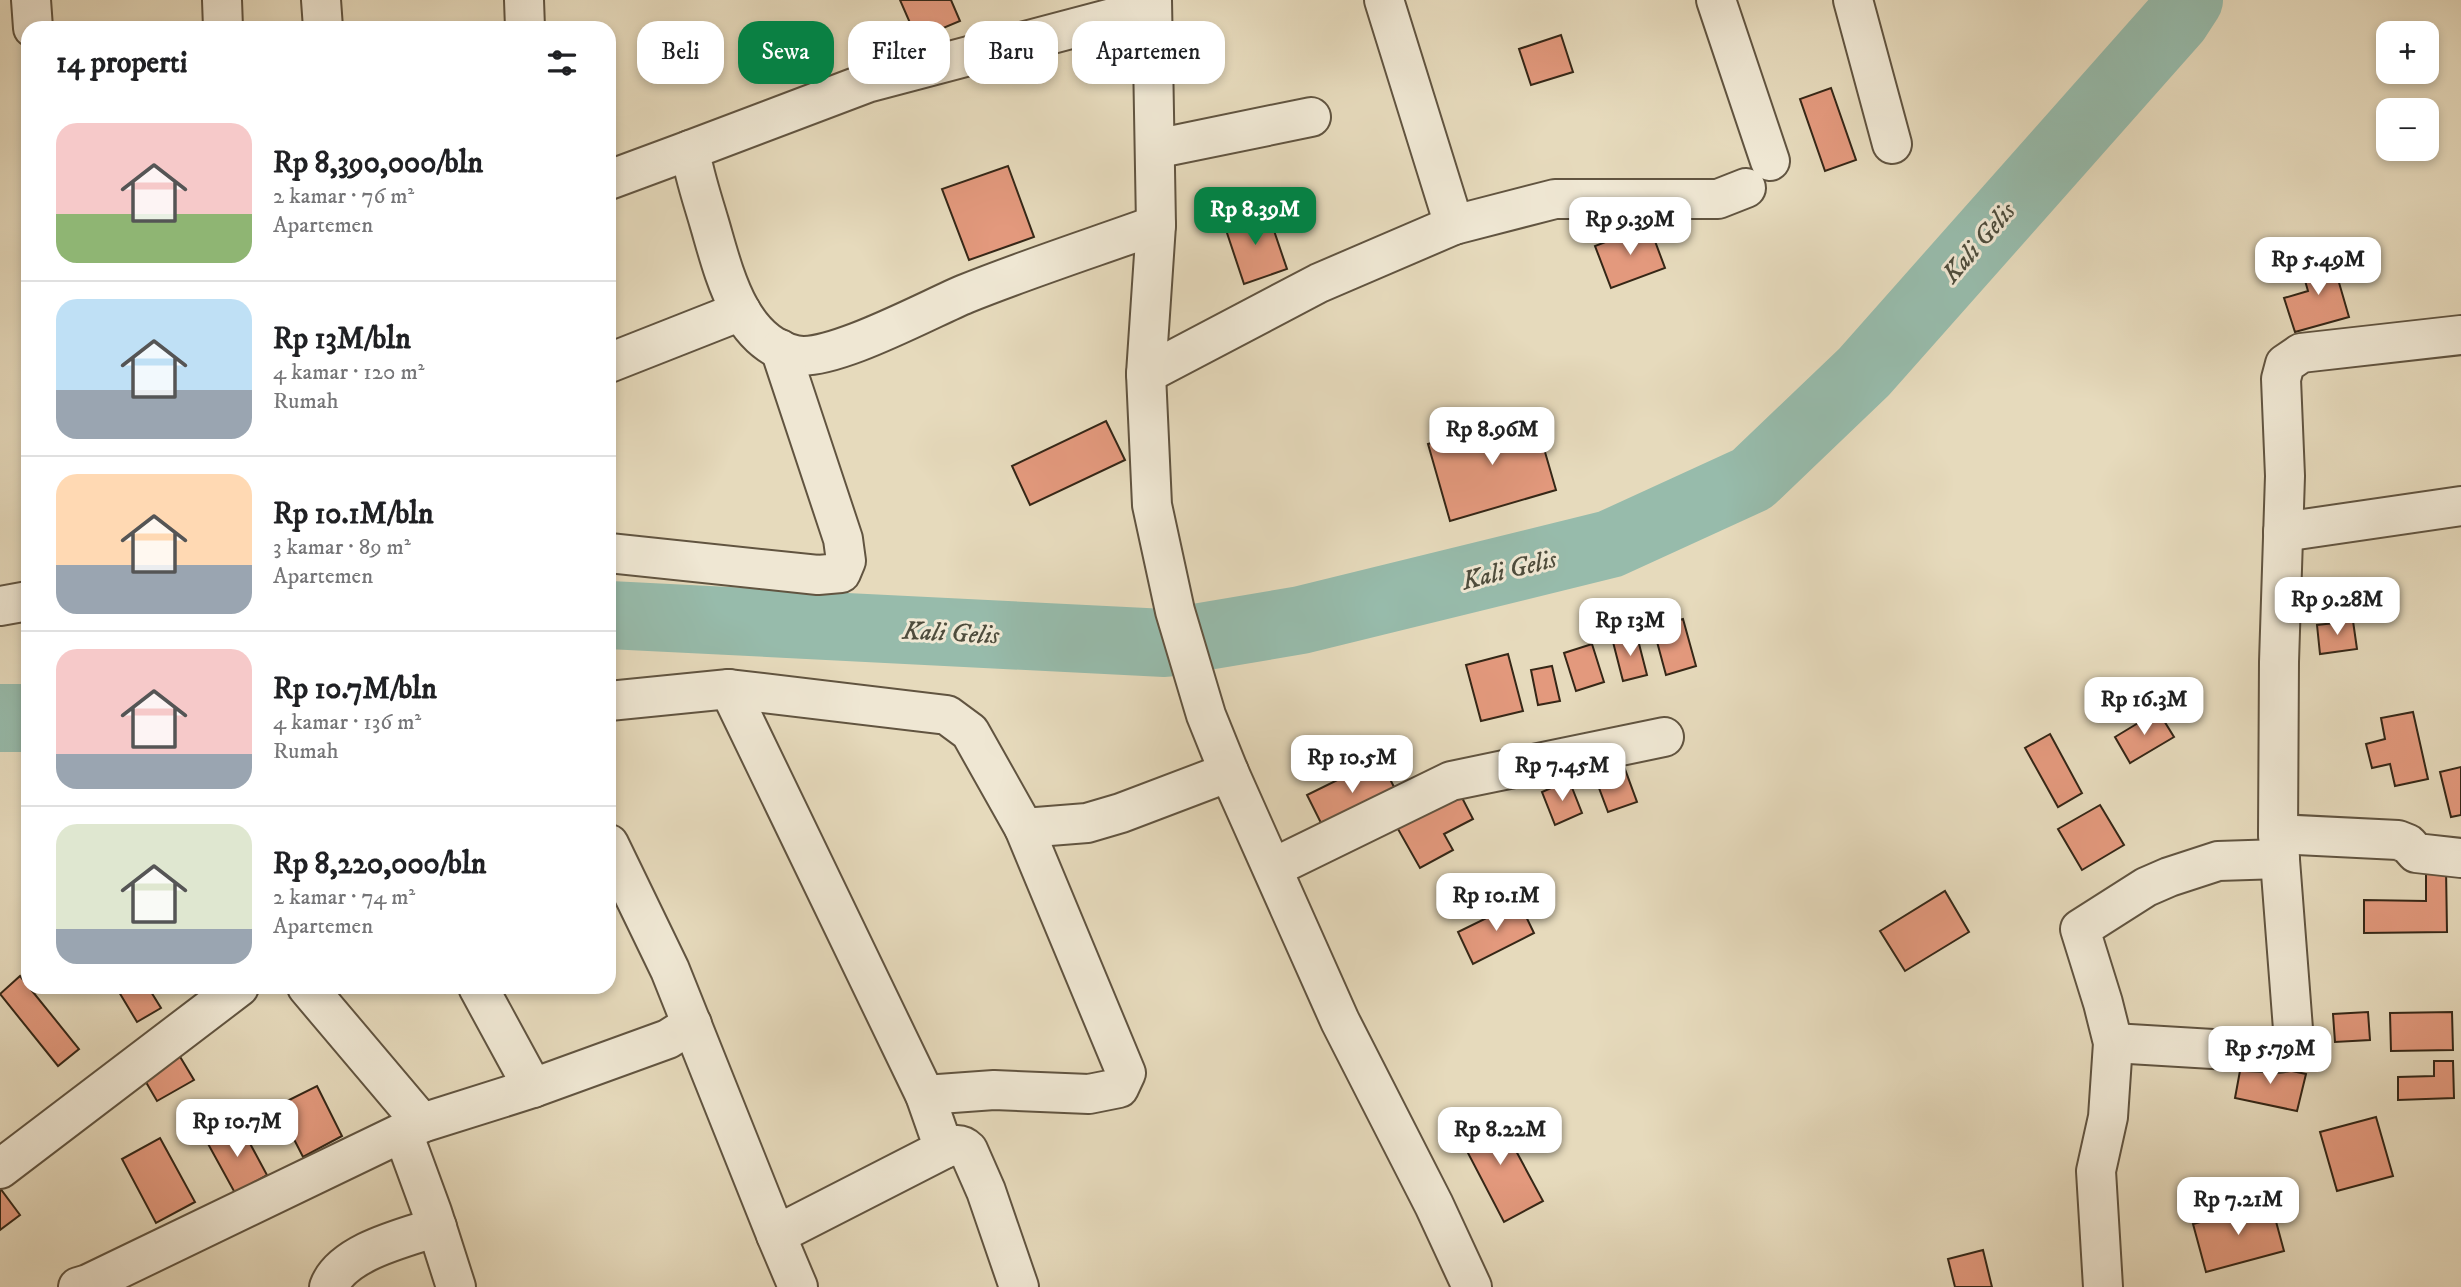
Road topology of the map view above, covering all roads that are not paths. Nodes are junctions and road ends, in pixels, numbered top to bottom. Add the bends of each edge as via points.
1 (31, 0) edge
2 (222, 0) edge
3 (321, 0) edge
4 (524, 0) edge
5 (1384, 0) edge
6 (1716, 0) edge
7 (1853, 0) edge
8 (1151, 4) edge
9 (32, 21) edge
10 (223, 21) edge
11 (322, 21) edge
12 (525, 21) edge
13 (1311, 117) dead end
14 (1892, 144) dead end
15 (1154, 149) junction
16 (690, 150) junction
17 (616, 177) edge
18 (1156, 225) junction
19 (1454, 225) junction
20 (741, 311) junction
21 (2461, 335) edge
22 (780, 349) junction
23 (616, 360) edge
24 (1146, 374) junction
25 (2461, 506) edge
26 (2283, 532) junction
27 (616, 555) edge
28 (21, 602) edge
29 (0, 606) edge
30 (729, 689) junction
31 (616, 700) edge
32 (1664, 737) dead end
33 (1229, 772) junction
34 (1024, 828) junction
35 (2279, 846) junction
36 (616, 858) edge
37 (2461, 858) edge
38 (1273, 868) junction
39 (230, 994) edge
40 (312, 994) edge
41 (482, 994) edge
42 (692, 1024) junction
43 (2113, 1043) junction
44 (533, 1088) junction
45 (925, 1095) junction
46 (413, 1128) junction
47 (944, 1149) junction
48 (0, 1170) edge
49 (437, 1227) junction
50 (776, 1235) junction
51 (78, 1287) edge
52 (329, 1287) edge
53 (456, 1287) edge
54 (798, 1287) edge
55 (1020, 1287) edge
56 (1472, 1287) edge
57 (2104, 1287) edge

1 - 9 street
2 - 10 street
3 - 11 street
4 - 12 street
5 - 19 street
6 - 19 street via 1758,175 1718,199 1555,199
7 - 14 street
8 - 15 street
8 - 16 street via 867,83
13 - 15 street
15 - 18 street
16 - 17 street
16 - 20 street via 722,266
18 - 22 street via 966,294 848,345 797,355
18 - 24 street
19 - 24 street via 1319,283
20 - 22 street
20 - 23 street
21 - 26 street via 2301,354 2285,364 2281,379
22 - 27 street via 844,539 846,561 841,573 818,575
24 - 33 street via 1152,506 1175,611 1206,715
25 - 26 street
26 - 35 street
28 - 29 street
30 - 31 street
30 - 34 street via 947,715 970,732
30 - 45 street
32 - 38 street via 1451,781
33 - 34 street via 1087,823
33 - 38 street
34 - 45 street via 1126,1073 1119,1088 1088,1094 994,1090
35 - 37 street via 2398,840 2416,853
35 - 43 street via 2169,877 2080,929
35 - 43 street via 2294,1042 2289,1051
36 - 42 street
38 - 56 street via 1340,1021
39 - 48 street
40 - 46 street
41 - 44 street
42 - 44 street via 668,1039
42 - 50 street
43 - 57 street via 2108,1117 2096,1171
44 - 46 street
45 - 47 street
46 - 49 street
46 - 51 street
47 - 50 street
47 - 55 street via 957,1144 968,1150
49 - 52 street via 353,1259 332,1277
49 - 53 street
50 - 54 street

